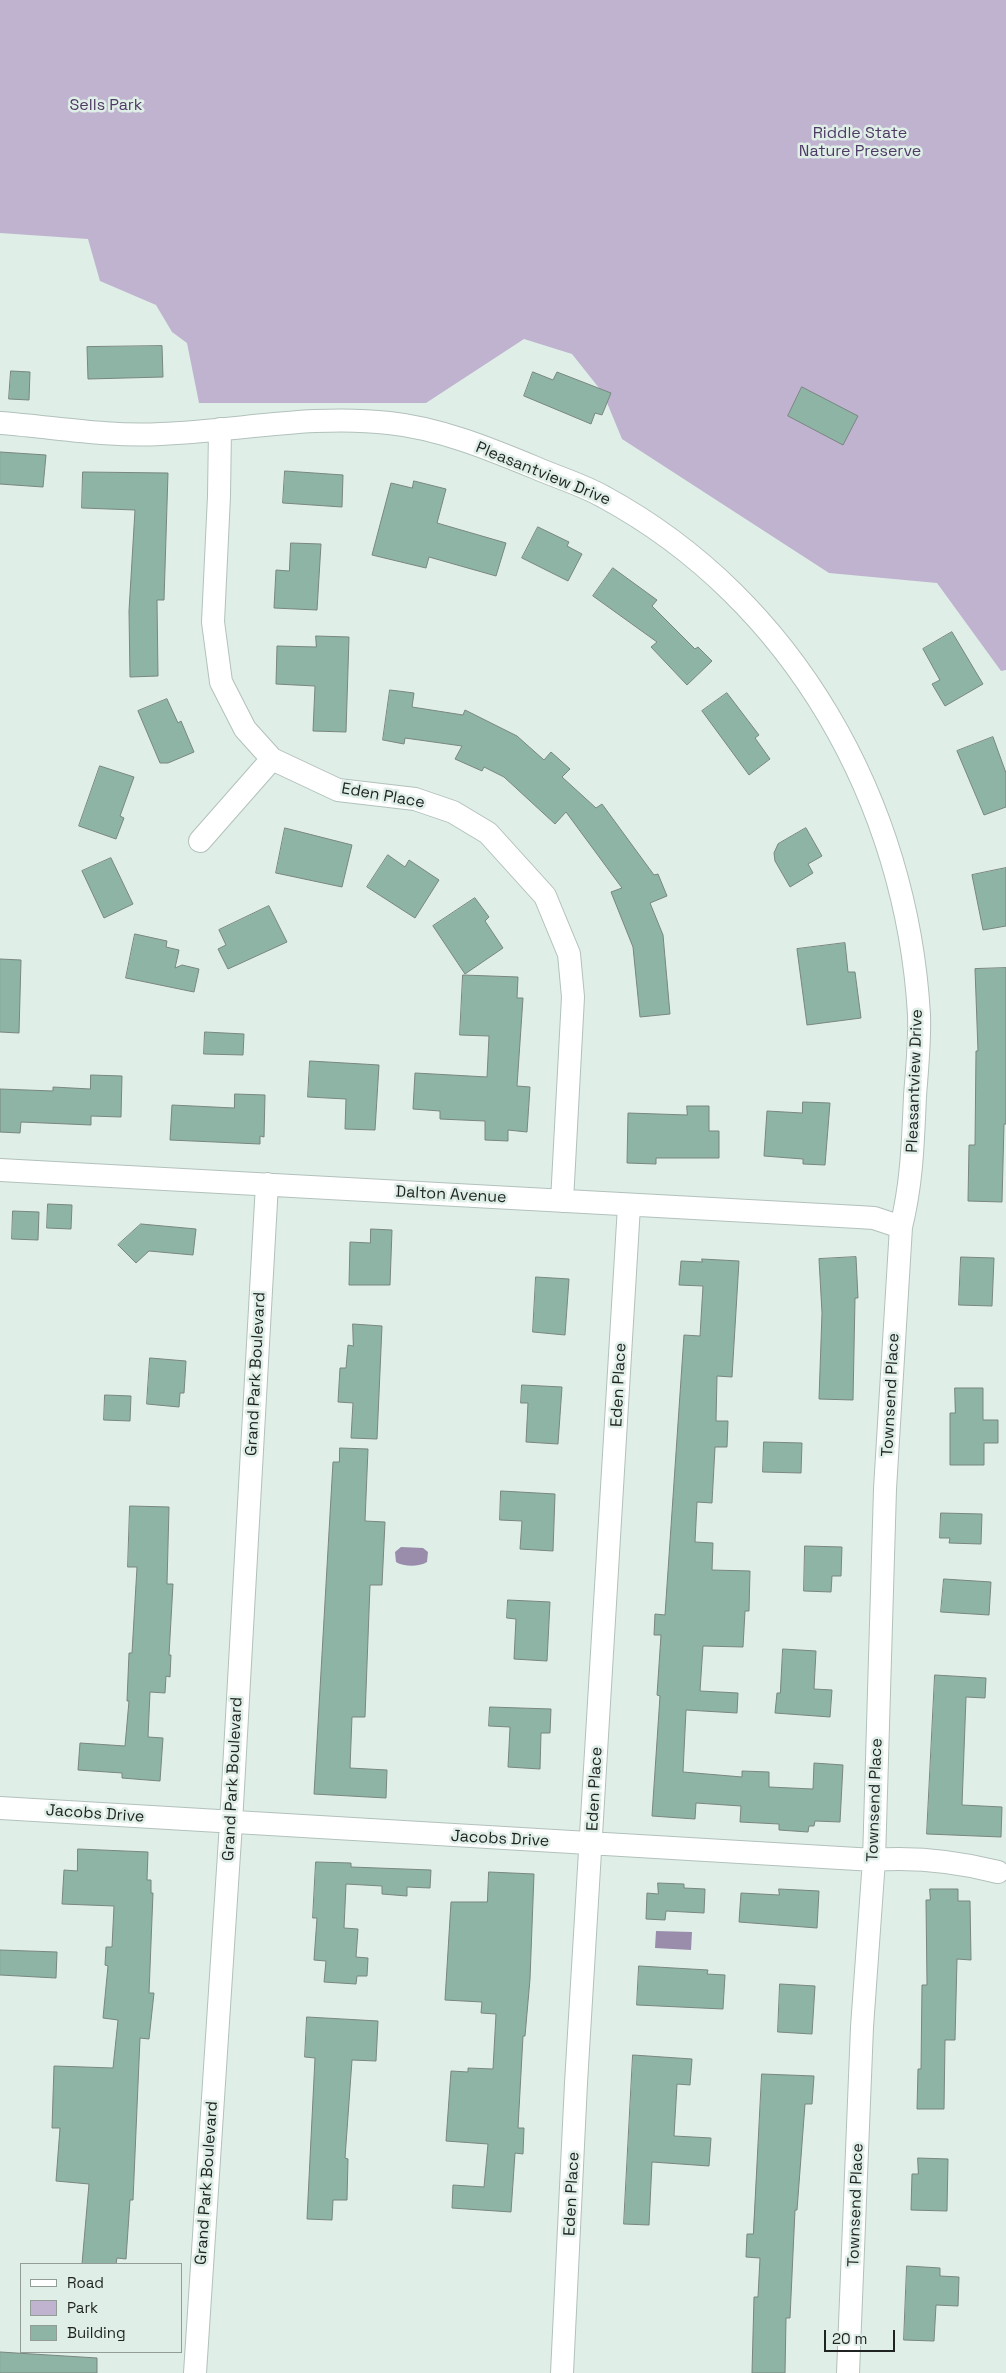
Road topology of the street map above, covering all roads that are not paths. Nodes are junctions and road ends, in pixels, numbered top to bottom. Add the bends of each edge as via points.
1 (0, 423) edge
2 (220, 429) junction
3 (272, 759) junction
4 (200, 842) dead end
5 (0, 1170) edge
6 (267, 1184) junction
7 (562, 1201) junction
8 (629, 1206) junction
9 (901, 1227) junction
10 (0, 1808) edge
11 (231, 1823) junction
12 (592, 1844) junction
13 (874, 1860) junction
14 (998, 1872) dead end
15 (195, 2373) edge
16 (562, 2373) edge
17 (848, 2373) edge

1 - 2 street, Pleasantview Drive via 123,435
2 - 3 street, Eden Place via 213,622 222,682 245,729
2 - 9 street, Pleasantview Drive via 320,420 391,423 438,433 495,452 601,495 649,524 728,586 774,636 808,680 834,723 879,818 902,895 919,1019 910,1188
3 - 4 street
3 - 7 street, Eden Place via 338,790 415,799 453,812 488,833 545,896 569,954 573,997
5 - 6 street, Dalton Avenue
6 - 7 street, Dalton Avenue
6 - 11 street, Grand Park Boulevard
7 - 8 street, Dalton Avenue
8 - 9 street, Dalton Avenue via 874,1218
8 - 12 street, Eden Place
9 - 13 street, Townsend Place via 885,1489
10 - 11 street, Jacobs Drive
11 - 12 street, Jacobs Drive
11 - 15 street, Grand Park Boulevard
12 - 13 street, Jacobs Drive
12 - 16 street, Eden Place
13 - 14 street, Jacobs Drive via 899,1858
13 - 17 street, Townsend Place via 862,2027

